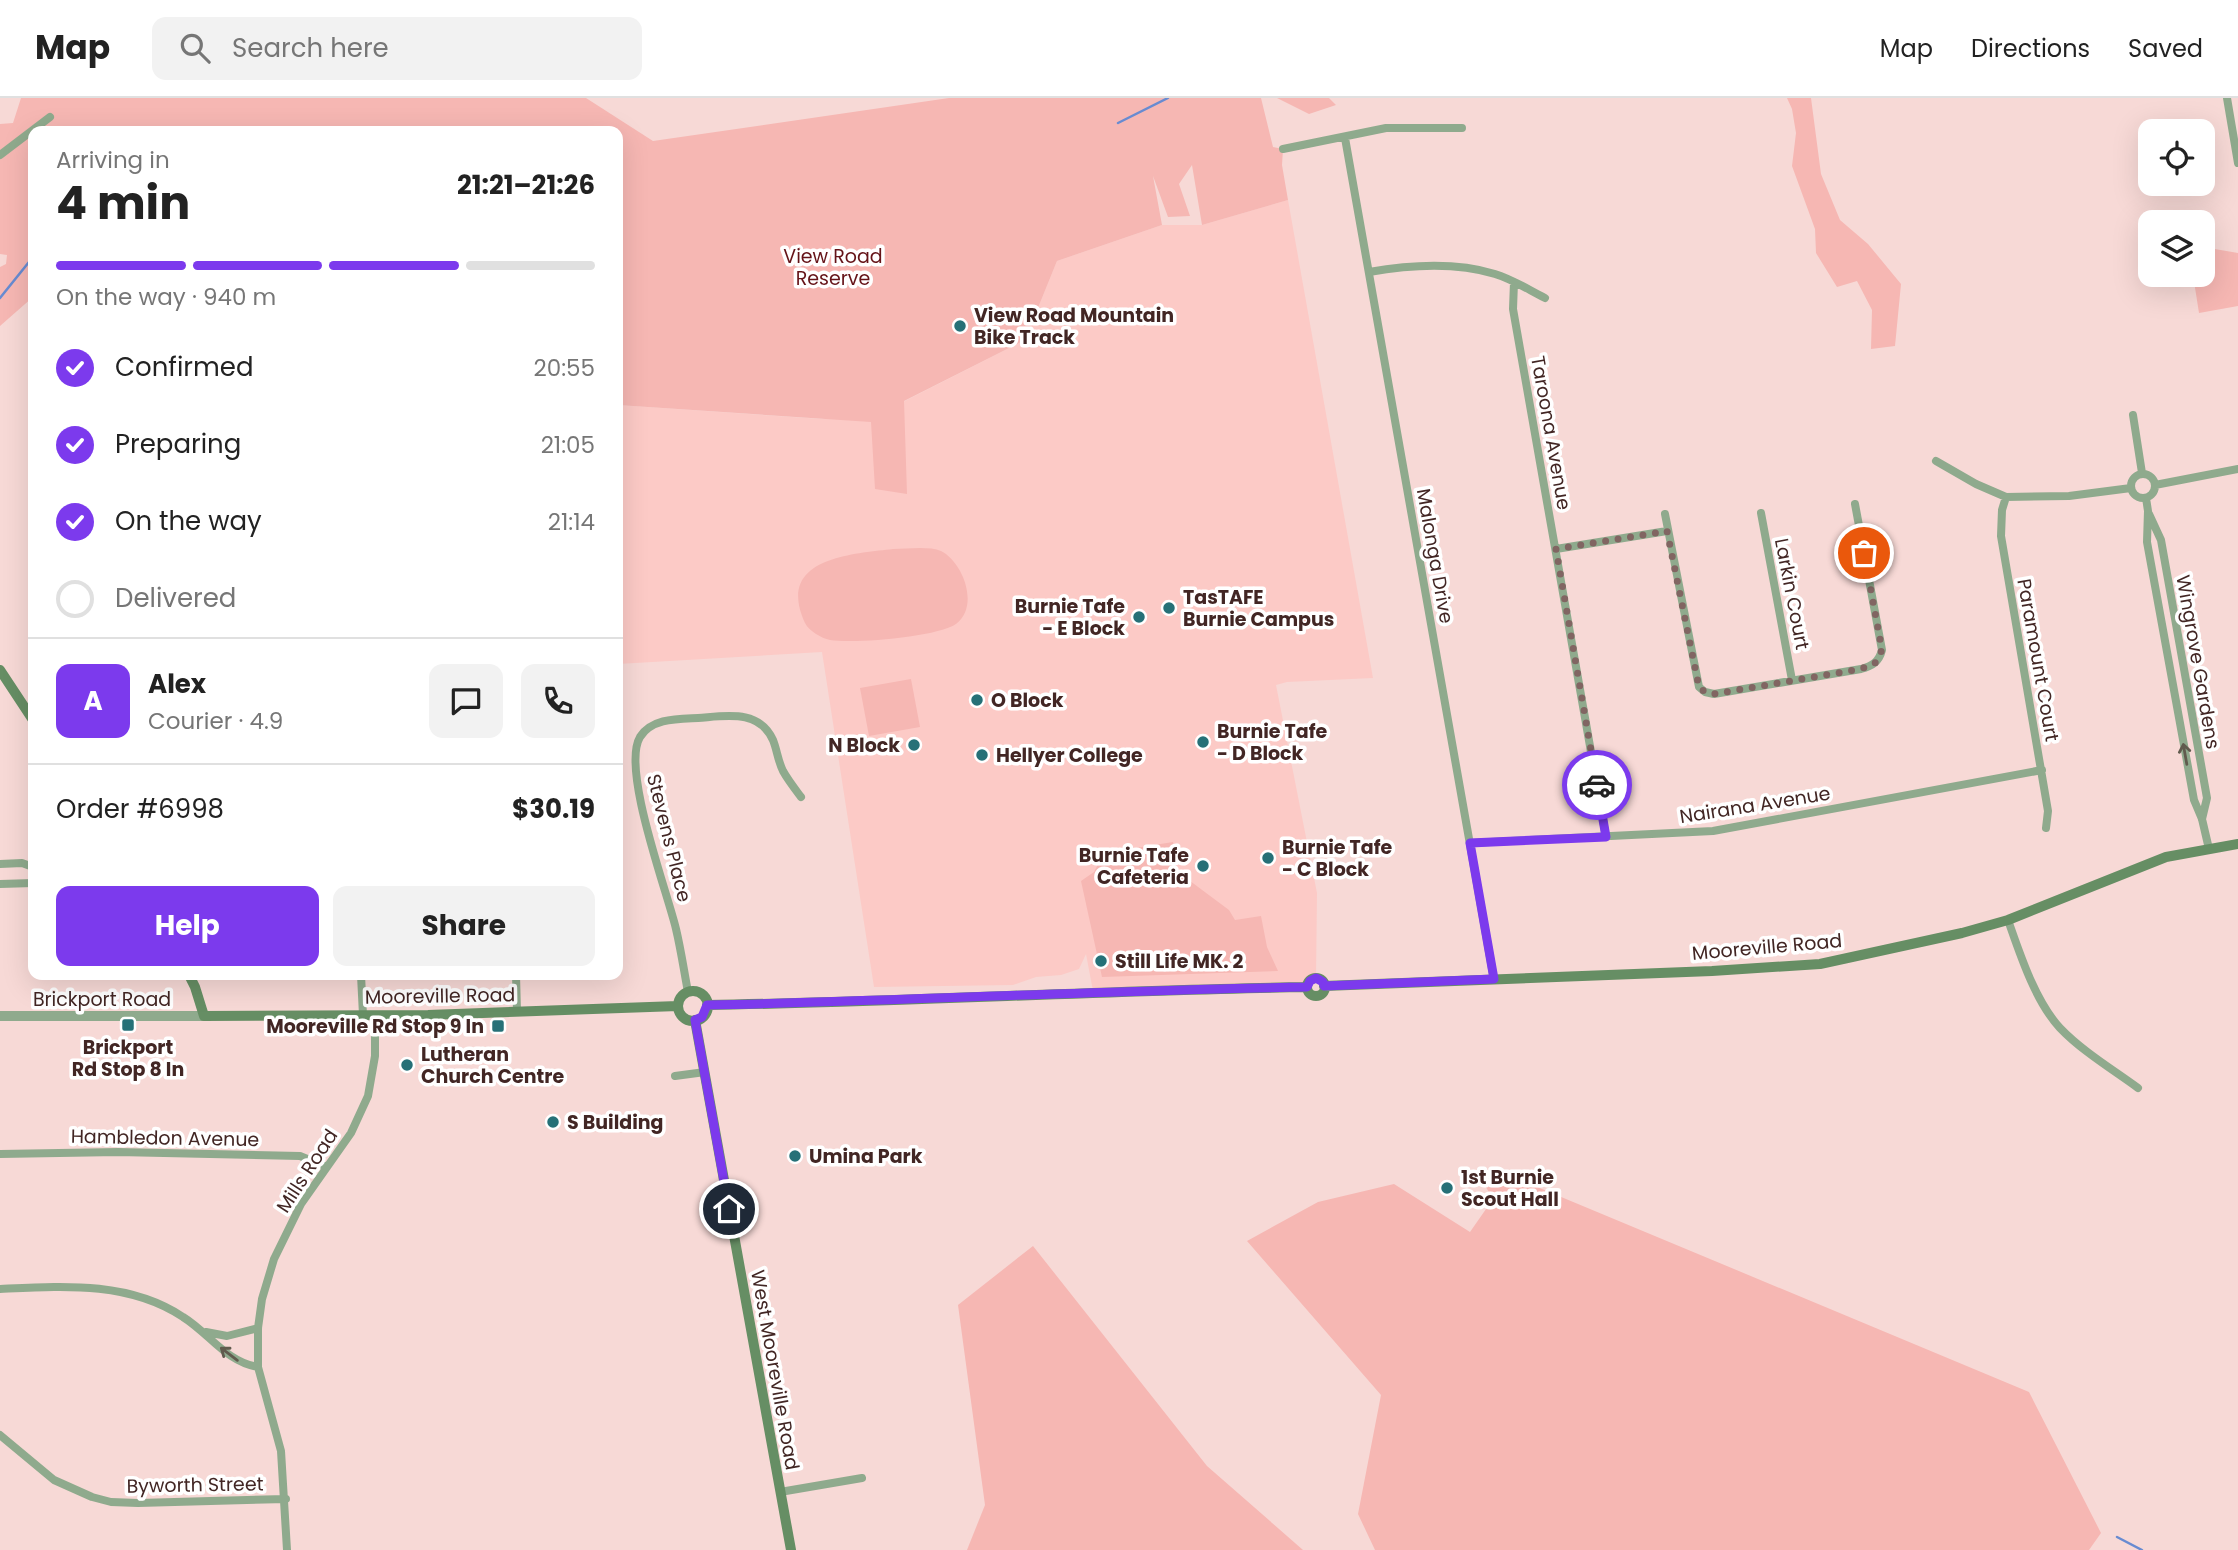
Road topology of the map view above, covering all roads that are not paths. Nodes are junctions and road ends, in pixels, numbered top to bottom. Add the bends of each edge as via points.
1 (2227, 98) edge
2 (50, 117) dead end
3 (38, 126) edge
4 (1462, 128) dead end
5 (28, 134) edge
6 (1345, 138) junction
7 (1283, 149) dead end
8 (0, 155) edge
9 (2238, 163) edge
10 (1369, 272) junction
11 (1514, 282) junction
12 (1545, 298) dead end
13 (2133, 415) dead end
14 (1936, 461) dead end
15 (2238, 469) edge
16 (2142, 473) junction
17 (2155, 485) junction
18 (2131, 488) junction
19 (2006, 497) junction
20 (2146, 498) junction
21 (1855, 504) dead end
22 (2148, 511) junction
23 (1760, 513) dead end
24 (1665, 514) dead end
25 (1667, 531) junction
26 (1556, 549) junction
27 (0, 670) edge
28 (1792, 680) junction
29 (28, 712) edge
30 (2042, 771) junction
31 (801, 797) dead end
32 (2202, 820) junction
33 (2046, 828) dead end
34 (1606, 837) junction
35 (1470, 843) junction
36 (2238, 844) edge
37 (2208, 849) junction
38 (0, 864) edge
39 (28, 865) edge
40 (28, 883) edge
41 (0, 884) edge
42 (2007, 920) junction
43 (1494, 979) junction
44 (192, 980) edge
45 (361, 980) edge
46 (516, 980) edge
47 (688, 992) junction
48 (707, 1005) junction
49 (678, 1006) junction
50 (517, 1011) junction
51 (363, 1015) junction
52 (375, 1015) junction
53 (0, 1016) edge
54 (204, 1016) junction
55 (695, 1020) junction
56 (705, 1072) junction
57 (675, 1076) dead end
58 (2138, 1088) dead end
59 (0, 1154) edge
60 (327, 1167) junction
61 (0, 1289) edge
62 (258, 1328) junction
63 (206, 1332) junction
64 (258, 1367) junction
65 (0, 1435) edge
66 (862, 1478) dead end
67 (780, 1492) junction
68 (286, 1499) junction
69 (287, 1550) edge
70 (791, 1550) edge

1 - 9 street
2 - 3 street
4 - 6 street via 1386,128
5 - 8 street
6 - 7 street
6 - 10 street, Malonga Drive
10 - 11 street via 1438,266 1477,270
10 - 35 street, Malonga Drive
11 - 12 street
11 - 26 street, Taroona Avenue via 1513,309
13 - 16 street
14 - 19 street
15 - 17 street
16 - 17 street
16 - 18 street via 2132,480
17 - 20 street
18 - 19 street via 2069,496
18 - 20 street via 2135,495
19 - 30 street, Paramount Court via 2001,536
20 - 22 street, Wingrove Gardens
21 - 28 street via 1880,657 1869,667
32 -> 22 street, Wingrove Gardens via 2194,800 2147,542
22 - 32 street, Wingrove Gardens via 2161,540 2207,798
23 - 28 street, Larkin Court
24 - 25 street
25 - 26 street
25 - 28 street via 1699,687 1714,694
26 - 34 street, Taroona Avenue
27 - 29 main road
30 - 33 street, Paramount Court
30 - 34 street, Nairana Avenue via 1713,831
31 - 47 street, Stevens Place via 783,770 767,730 753,719 737,715 673,719 656,723 641,736 636,770
32 - 37 street, Wingrove Gardens
34 - 35 street, Nairana Avenue
35 - 43 street, Malonga Drive
36 - 37 main road, Mooreville Road
37 - 42 main road, Mooreville Road via 2166,857
38 - 39 street
40 - 41 street
42 - 43 main road, Mooreville Road via 1820,964
42 - 58 street via 2035,991 2058,1027
43 - 48 main road, Mooreville Road via 1324,986 1316,978 1307,987
44 - 54 main road
45 - 51 street
46 - 50 street
47 - 48 main road via 701,994
47 - 49 main road
48 - 55 main road via 702,1017
49 - 50 main road, Mooreville Road
49 - 55 main road via 681,1015
50 - 52 main road, Mooreville Road
51 - 52 main road, Mooreville Road
51 - 54 main road, Mooreville Road
52 - 60 street, Mills Road via 375,1056 368,1096 351,1133
53 - 54 street, Brickport Road
55 - 56 main road, West Mooreville Road
56 - 57 street
56 - 67 main road, West Mooreville Road
59 - 60 street, Hambledon Avenue via 300,1156
60 - 62 street, Mills Road via 301,1204 274,1259
61 - 63 street via 103,1288 162,1303
62 - 63 street via 227,1336
62 - 64 street, Mills Road
64 -> 63 street via 244,1365 225,1353
64 - 68 street, Mills Road via 281,1451
65 - 68 street, Byworth Street via 54,1480 111,1502
66 - 67 street
67 - 70 main road, West Mooreville Road
68 - 69 street, Mills Road

